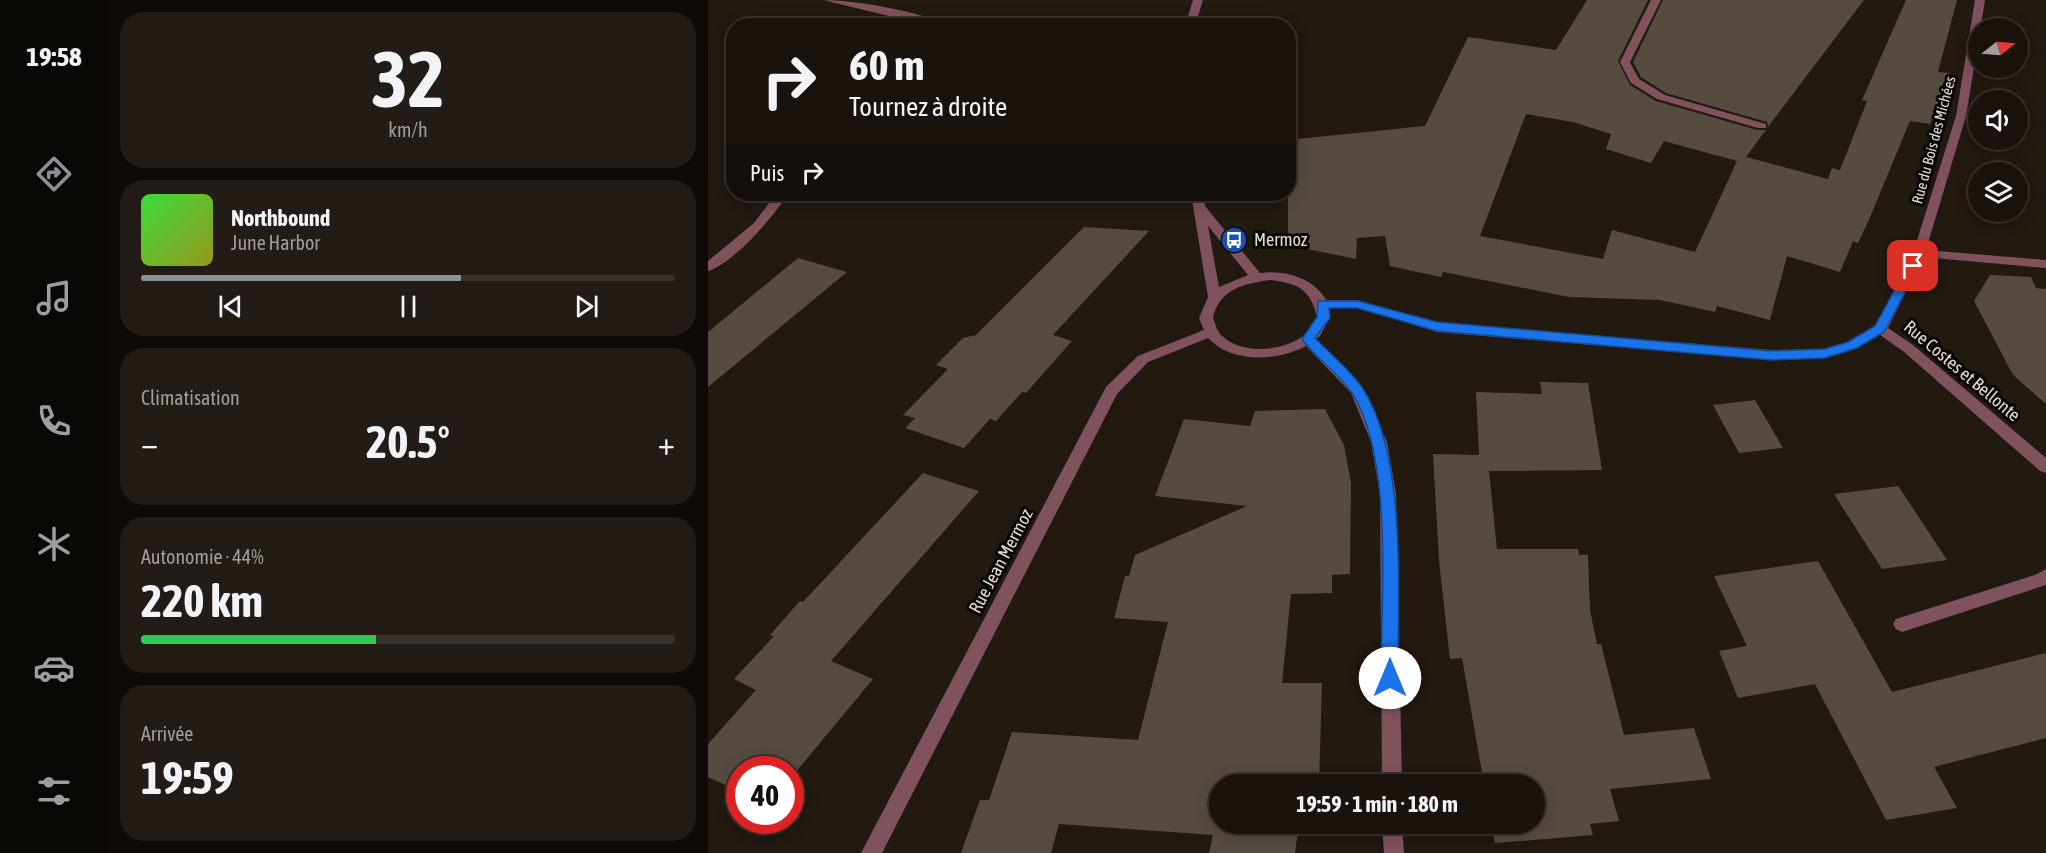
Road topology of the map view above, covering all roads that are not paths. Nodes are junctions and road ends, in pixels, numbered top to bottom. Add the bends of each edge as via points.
1 (828, 0) edge
2 (1198, 0) edge
3 (1656, 0) edge
4 (1980, 0) edge
5 (910, 17) joint
6 (914, 18) edge
7 (1192, 18) edge
8 (1762, 126) dead end
9 (778, 201) edge
10 (1198, 201) edge
11 (1199, 201) edge
12 (1919, 253) junction
13 (2046, 264) edge
14 (708, 267) edge
15 (1256, 277) junction
16 (1214, 297) junction
17 (1322, 304) junction
18 (1880, 329) junction
19 (1211, 333) junction
20 (1308, 339) junction
21 (2044, 462) edge
22 (2046, 576) edge
23 (1902, 624) dead end
24 (1392, 774) edge
25 (1393, 834) edge
26 (871, 853) edge
27 (1394, 853) edge

1 - 5 street
2 - 7 street
3 - 8 street via 1625,62 1635,81 1661,97
4 - 12 street, Rue du Bois des Michées via 1961,116
5 - 6 street
9 - 14 street via 751,236
10 - 16 street
11 - 15 street
12 - 13 street
12 - 18 street, Rue du Bois des Michées
15 - 16 street via 1232,284
15 - 17 street via 1293,279 1315,292
16 - 19 street via 1206,312
17 - 18 street via 1358,304 1437,327 1771,355 1825,354
17 - 20 street via 1323,318
18 - 21 street, Rue Costes et Bellonte
19 - 20 street via 1235,350 1259,354 1288,349
19 - 26 street, Rue Jean Mermoz via 1143,359 1112,391
20 - 24 street via 1357,391 1379,442 1388,494
22 - 23 street
25 - 27 street

